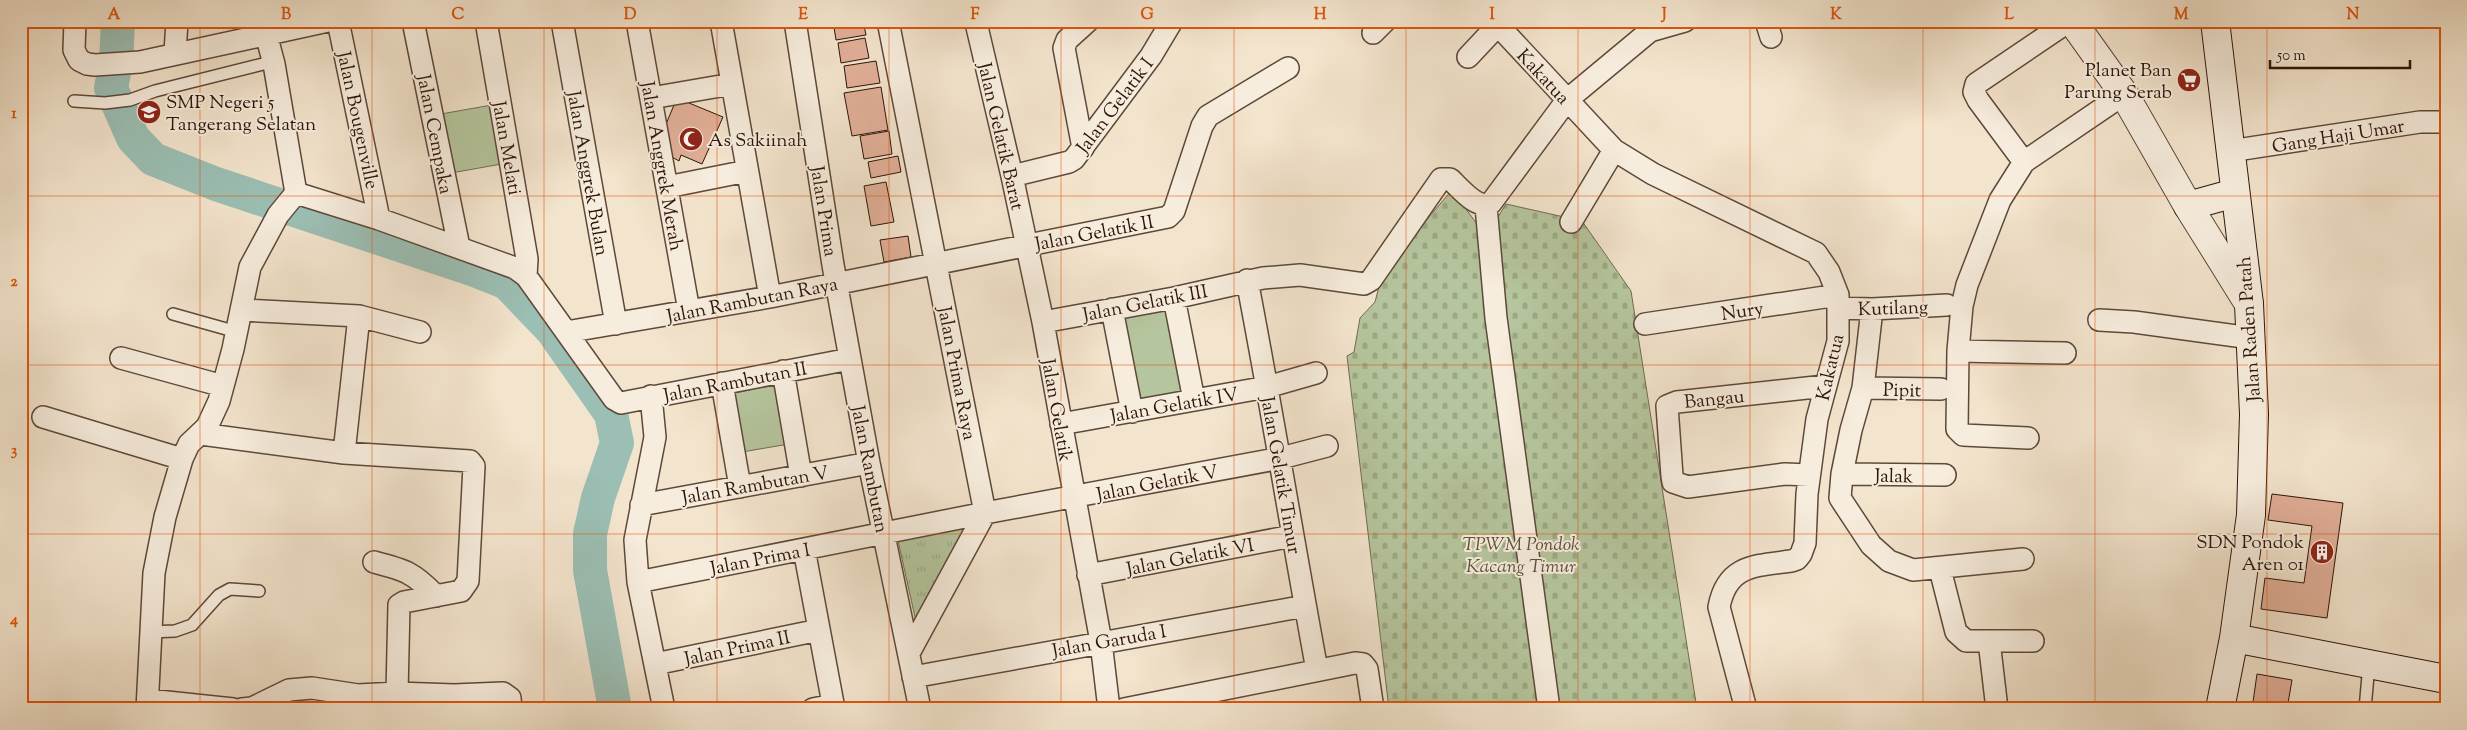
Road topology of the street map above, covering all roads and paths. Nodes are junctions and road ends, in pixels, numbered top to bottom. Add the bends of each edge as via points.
1 (75, 21) edge
2 (177, 21) edge
3 (328, 21) edge
4 (338, 21) edge
5 (413, 21) edge
6 (486, 21) edge
7 (562, 21) edge
8 (637, 21) edge
9 (720, 21) edge
10 (795, 21) edge
11 (888, 21) edge
12 (1088, 21) edge
13 (1172, 21) edge
14 (1685, 21) edge
15 (2071, 21) edge
16 (2215, 21) edge
17 (1496, 23) edge
18 (977, 27) dead end
19 (266, 34) junction
20 (175, 52) junction
21 (1468, 57) dead end
22 (274, 64) junction
23 (1288, 68) dead end
24 (732, 84) junction
25 (2124, 94) junction
26 (651, 98) junction
27 (1567, 100) junction
28 (74, 101) dead end
29 (2446, 122) edge
30 (1083, 148) junction
31 (1614, 150) junction
32 (2230, 151) junction
33 (2024, 162) junction
34 (747, 171) junction
35 (1012, 176) junction
36 (667, 187) junction
37 (2235, 193) junction
38 (288, 203) junction
39 (1486, 206) junction
40 (2188, 206) junction
41 (379, 219) junction
42 (1571, 222) dead end
43 (1026, 245) junction
44 (459, 247) junction
45 (937, 263) junction
46 (526, 276) junction
47 (1247, 280) junction
48 (836, 283) junction
49 (770, 297) junction
50 (1174, 298) junction
51 (2249, 304) junction
52 (1947, 305) dead end
53 (1851, 306) junction
54 (1112, 309) junction
55 (242, 310) junction
56 (689, 311) junction
57 (172, 314) dead end
58 (358, 316) junction
59 (2099, 320) dead end
60 (1043, 322) junction
61 (616, 324) junction
62 (1645, 324) dead end
63 (237, 332) junction
64 (420, 332) dead end
65 (566, 332) junction
66 (2251, 338) junction
67 (1958, 351) junction
68 (2065, 353) dead end
69 (121, 358) dead end
70 (850, 359) junction
71 (784, 372) junction
72 (1316, 373) dead end
73 (722, 383) junction
74 (223, 386) junction
75 (1825, 386) junction
76 (1267, 387) junction
77 (1863, 388) junction
78 (1941, 389) dead end
79 (651, 396) junction
80 (1194, 400) junction
81 (1132, 412) junction
82 (42, 417) dead end
83 (1061, 424) junction
84 (201, 434) junction
85 (2028, 438) dead end
86 (1327, 446) dead end
87 (344, 453) junction
88 (1281, 458) junction
89 (182, 459) junction
90 (868, 463) junction
91 (1842, 474) junction
92 (1945, 475) dead end
93 (801, 476) junction
94 (740, 487) junction
95 (1821, 492) junction
96 (1074, 498) junction
97 (642, 505) junction
98 (985, 514) junction
99 (883, 534) junction
100 (1292, 536) junction
101 (804, 549) junction
102 (2023, 559) dead end
103 (374, 562) dead end
104 (1940, 569) junction
105 (1088, 575) junction
106 (638, 582) junction
107 (259, 591) dead end
108 (436, 596) junction
109 (1305, 606) junction
110 (819, 630) junction
111 (149, 632) junction
112 (2234, 638) junction
113 (1989, 641) junction
114 (2033, 641) dead end
115 (1102, 642) junction
116 (909, 654) junction
117 (655, 664) junction
118 (2369, 664) junction
119 (1318, 670) junction
120 (914, 677) junction
121 (2446, 679) edge
122 (397, 693) junction
123 (357, 702) edge
124 (147, 705) edge
125 (827, 707) edge
126 (252, 708) edge
127 (233, 709) edge
128 (242, 709) edge
129 (511, 709) edge
130 (664, 709) edge
131 (920, 709) edge
132 (1109, 709) edge
133 (1124, 709) edge
134 (1373, 709) edge
135 (1549, 709) edge
136 (1746, 709) edge
137 (1997, 709) edge
138 (2220, 709) edge
139 (2365, 709) edge

1 - 20 street via 74,50 79,60 87,64 125,64
2 - 20 street
3 - 19 street
4 - 41 street, Jalan Bougenville
5 - 44 street, Jalan Cempaka
6 - 46 street, Jalan Melati via 527,259
7 - 61 street, Jalan Anggrek Bulan
8 - 26 street, Jalan Anggrek Merah
9 - 24 street
10 - 48 street, Jalan Prima
11 - 45 street, Jalan Prima Raya
12 - 30 street via 1067,40 1064,48
13 - 30 street, Jalan Gelatik I via 1151,56
14 - 27 street via 1650,31
15 - 25 main road
15 - 33 street via 1976,84 1974,92 1978,100
16 - 32 main road, Jalan Raden Patah
17 - 21 street
17 - 27 street, Kakatua
18 - 35 street, Jalan Gelatik Barat
19 - 20 street
19 - 22 street
22 - 28 lane via 245,68 130,100 105,103
22 - 38 street
23 - 43 street, Jalan Gelatik II via 1208,116 1174,211 1168,217
24 - 26 street
24 - 34 street
25 - 33 street
25 - 40 main road
26 - 36 street, Jalan Anggrek Merah
27 - 31 street, Kakatua
27 - 39 street
29 - 32 street, Gang Haji Umar via 2420,122
30 - 35 street, Jalan Gelatik I via 1069,162
31 - 42 street
31 - 53 street, Kakatua via 1653,174 1816,253
32 - 37 main road, Jalan Raden Patah
33 - 67 street via 2000,200 1967,285
34 - 36 street
34 - 49 street
35 - 43 street, Jalan Gelatik Barat
36 - 56 street, Jalan Anggrek Merah
37 - 40 main road
37 - 51 main road, Jalan Raden Patah
38 - 41 street
38 - 55 street via 250,266
39 - 47 street, Jalan Gelatik III via 1480,205 1450,179 1441,179 1371,280 1364,284 1300,275
39 - 135 street via 1496,318
40 - 51 main road
41 - 44 street
43 - 45 street, Jalan Gelatik II
43 - 60 street, Jalan Gelatik
44 - 46 street via 500,261
45 - 48 street, Jalan Rambutan Raya
45 - 98 street, Jalan Prima Raya
46 - 65 street
47 - 50 street, Jalan Gelatik III
47 - 76 street, Jalan Gelatik Timur
48 - 49 street, Jalan Rambutan Raya
48 - 70 street, Jalan Rambutan
49 - 56 street, Jalan Rambutan Raya
50 - 54 street, Jalan Gelatik III
50 - 80 street
51 - 66 main road, Jalan Raden Patah
52 - 53 street, Kutilang
53 - 62 street, Nury
53 - 75 street, Kakatua
53 - 77 street
54 - 60 street, Jalan Gelatik III
54 - 81 street
55 - 58 street
55 - 63 street
56 - 61 street, Jalan Rambutan Raya
57 - 63 lane
58 - 64 street
58 - 87 street
59 - 66 street
60 - 83 street, Jalan Gelatik
61 - 65 street, Jalan Rambutan Raya
63 - 74 street
65 - 79 street, Jalan Rambutan II via 614,400 621,403
66 - 112 main road, Jalan Raden Patah via 2254,414 2251,515
67 - 68 street
67 - 85 street via 1957,429 1963,435
69 - 74 street
70 - 71 street, Jalan Rambutan II
70 - 90 street, Jalan Rambutan
71 - 73 street, Jalan Rambutan II
71 - 93 street
72 - 76 street, Jalan Gelatik IV
73 - 79 street, Jalan Rambutan II
73 - 94 street
74 - 84 street via 207,427
75 - 95 street, Kakatua
75 - 95 street, Bangau via 1677,402 1667,406 1673,482 1688,487 1785,474
76 - 80 street, Jalan Gelatik IV
76 - 88 street, Jalan Gelatik Timur
77 - 78 street, Pipit
77 - 91 street
79 - 97 street via 655,437
80 - 81 street, Jalan Gelatik IV
81 - 83 street, Jalan Gelatik IV
82 - 89 street
83 - 96 street, Jalan Gelatik
84 - 87 street
84 - 89 street via 189,444
86 - 88 street, Jalan Gelatik V
87 - 108 street via 465,460 474,466 468,582 461,591
88 - 96 street, Jalan Gelatik V
88 - 100 street, Jalan Gelatik Timur
89 - 111 street via 165,517 154,574
90 - 93 street, Jalan Rambutan V
90 - 99 street, Jalan Rambutan
91 - 92 street, Jalak
91 - 95 street
93 - 94 street, Jalan Rambutan V
94 - 97 street, Jalan Rambutan V
95 - 104 street via 1889,561 1913,570
95 - 136 street, Kakatua via 1806,543 1797,559 1749,567 1728,582 1721,595 1719,608
96 - 98 street, Jalan Gelatik V
96 - 105 street, Jalan Gelatik
97 - 106 street via 635,540
98 - 99 street, Jalan Gelatik V
98 - 116 street
99 - 101 street, Jalan Prima I
99 - 116 street, Jalan Rambutan
100 - 105 street, Jalan Gelatik VI
100 - 109 street, Jalan Gelatik Timur
101 - 106 street, Jalan Prima I
101 - 110 street
102 - 104 street
103 - 108 street via 407,570
104 - 113 street via 1956,632 1966,641
105 - 115 street, Jalan Gelatik
106 - 117 street
107 - 111 lane via 230,590 219,595 192,625
108 - 122 street via 399,605
109 - 115 street, Jalan Garuda I
109 - 119 street, Jalan Gelatik Timur
110 - 117 street, Jalan Prima II
110 - 125 street
111 - 124 street
112 - 118 main road
112 - 138 main road, Jalan Raden Patah
113 - 114 street
113 - 137 street
115 - 120 street, Jalan Garuda I
115 - 132 street, Jalan Gelatik
116 - 120 street
117 - 130 street
118 - 121 main road
118 - 139 lane
119 - 133 street
119 - 134 street via 1363,664
120 - 131 street
122 - 123 street
122 - 129 street via 503,693 510,698
123 - 126 street via 312,688 289,690
124 - 127 street
126 - 128 street

